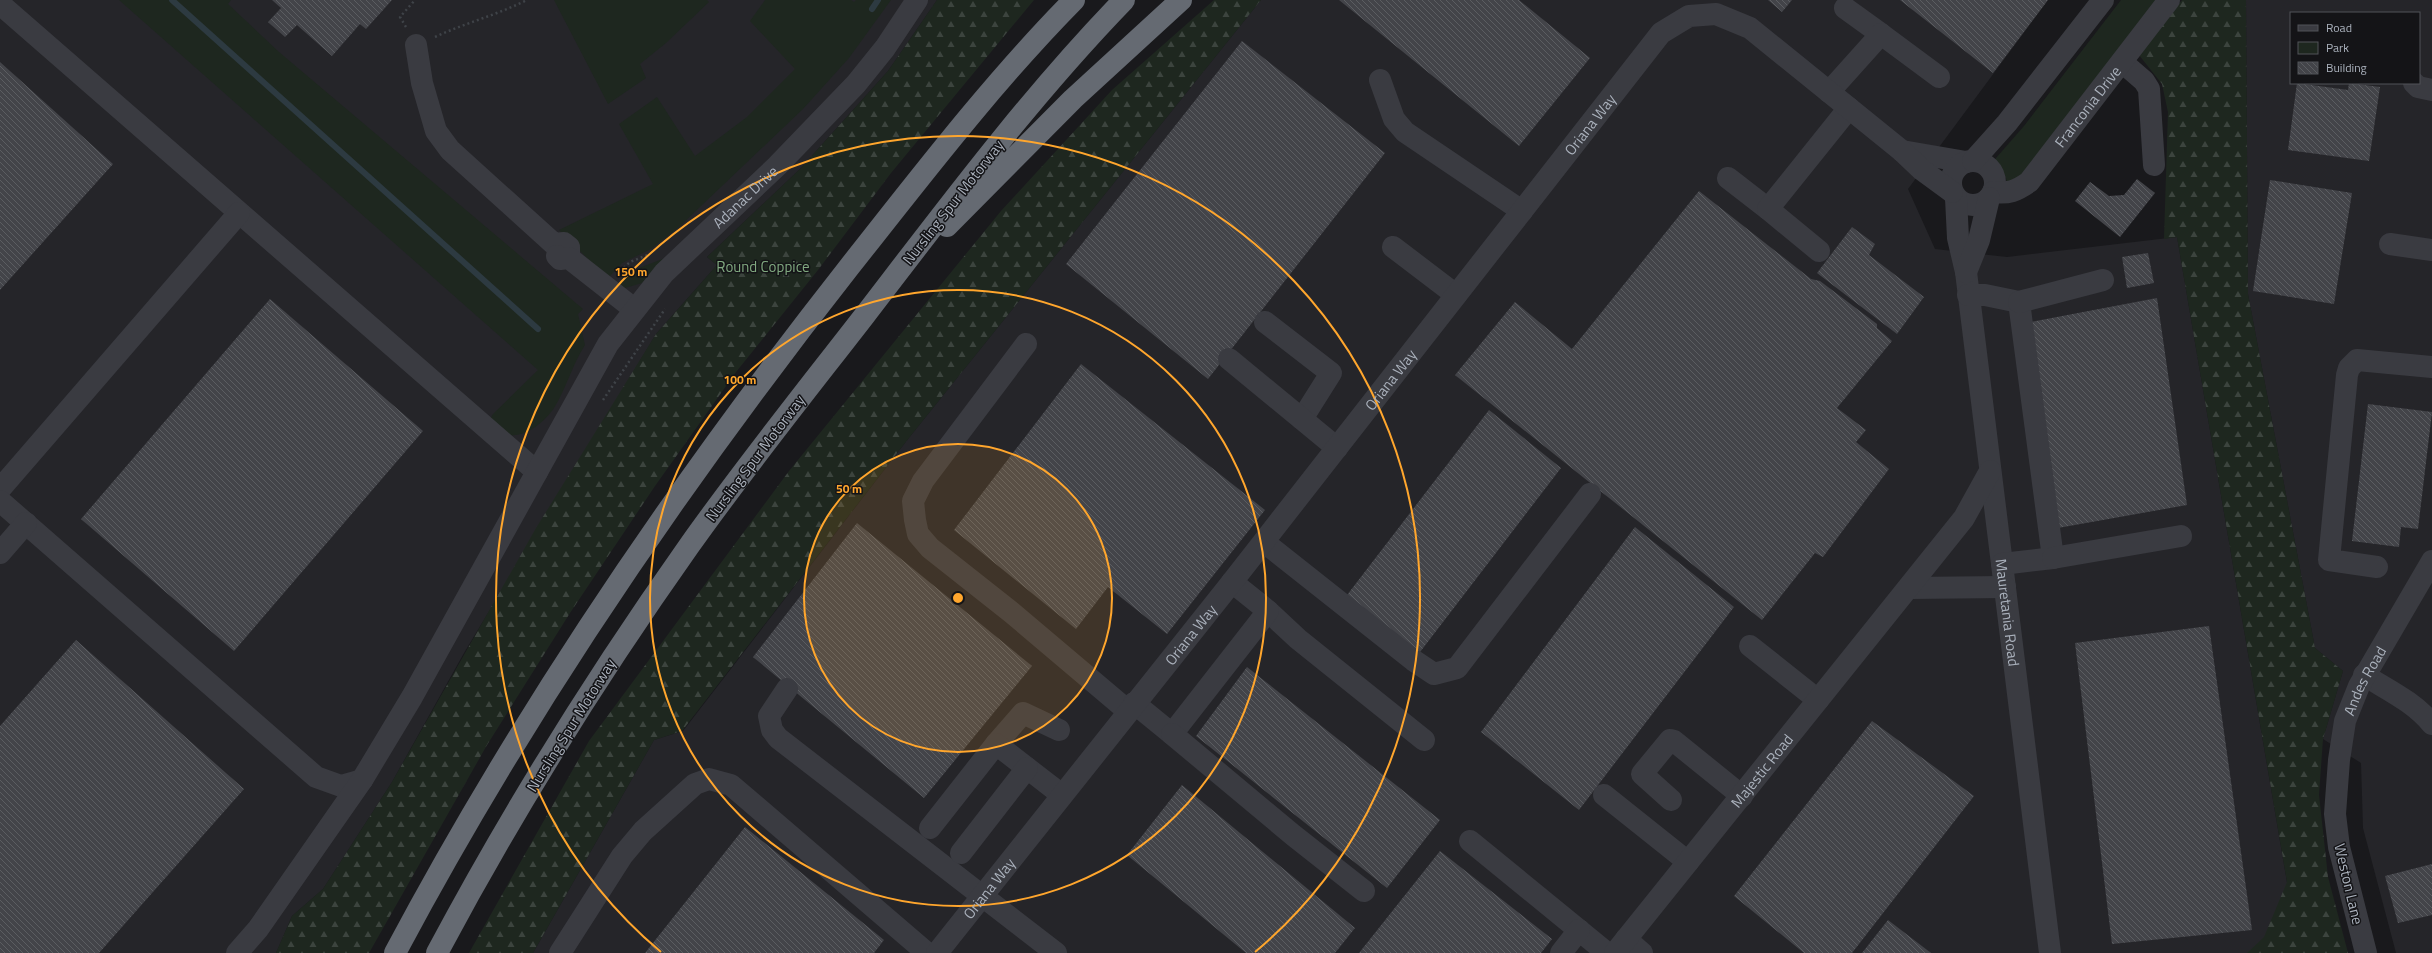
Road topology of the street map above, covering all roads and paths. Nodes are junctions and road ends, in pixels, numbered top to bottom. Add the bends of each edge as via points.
1 (415, 0) edge
2 (527, 0) edge
3 (917, 0) edge
4 (1063, 0) edge
5 (1074, 0) edge
6 (1124, 0) edge
7 (1180, 0) edge
8 (2103, 0) edge
9 (2169, 0) edge
10 (0, 4) edge
11 (1845, 8) dead end
12 (1881, 34) junction
13 (1038, 37) junction
14 (416, 45) junction
15 (2122, 62) junction
16 (1939, 77) dead end
17 (1380, 80) dead end
18 (2415, 84) edge
19 (2432, 90) edge
20 (1830, 92) junction
21 (1849, 108) junction
22 (1902, 151) junction
23 (1969, 161) junction
24 (2154, 165) dead end
25 (1728, 178) dead end
26 (1954, 195) junction
27 (1991, 195) junction
28 (1768, 209) junction
29 (1522, 211) junction
30 (239, 213) junction
31 (2390, 244) dead end
32 (1393, 247) dead end
33 (2432, 250) edge
34 (1819, 251) dead end
35 (1966, 272) junction
36 (2103, 280) dead end
37 (886, 287) junction
38 (1456, 295) junction
39 (1968, 295) junction
40 (2019, 302) junction
41 (634, 309) junction
42 (1265, 322) dead end
43 (1026, 344) dead end
44 (1229, 359) dead end
45 (2432, 367) edge
46 (1302, 420) junction
47 (1337, 448) junction
48 (1990, 471) junction
49 (537, 472) junction
50 (0, 489) edge
51 (1590, 494) dead end
52 (0, 500) edge
53 (26, 523) junction
54 (2181, 536) dead end
55 (1264, 542) junction
56 (0, 553) edge
57 (2053, 558) junction
58 (2432, 560) edge
59 (2002, 564) junction
60 (2377, 567) dead end
61 (1232, 582) junction
62 (2005, 587) junction
63 (1909, 588) junction
64 (1268, 611) junction
65 (1750, 646) dead end
66 (2364, 675) junction
67 (787, 689) dead end
68 (1818, 700) junction
69 (1131, 707) junction
70 (2432, 724) edge
71 (1059, 730) dead end
72 (1172, 734) junction
73 (1424, 740) dead end
74 (996, 744) junction
75 (1027, 768) junction
76 (362, 780) junction
77 (1062, 795) junction
78 (1604, 795) dead end
79 (1742, 796) junction
80 (1671, 800) dead end
81 (2335, 814) joint
82 (930, 828) dead end
83 (1470, 841) dead end
84 (961, 852) dead end
85 (1688, 862) junction
86 (1364, 892) dead end
87 (983, 897) junction
88 (1579, 930) junction
89 (1628, 948) edge
90 (237, 953) edge
91 (394, 953) edge
92 (437, 953) edge
93 (560, 953) edge
94 (927, 953) edge
95 (937, 953) edge
96 (1056, 953) edge
97 (1561, 953) edge
98 (1607, 953) edge
99 (2050, 953) edge
100 (2366, 953) edge

1 - 14 path via 400,17
2 - 14 path via 504,12 474,20
3 - 41 street, Adanac Drive via 885,48 841,101 777,166 664,273
4 - 13 highway
5 - 13 highway
6 - 37 highway, Nursling Spur Motorway via 1089,37 968,180
7 - 37 highway via 1073,99
8 - 23 street via 2007,123
9 - 15 street, Franconia Drive
10 - 30 street
11 - 12 street
12 - 16 street
12 - 20 street
13 - 91 highway via 949,140 715,443 587,627 476,808
14 - 41 street via 422,83 436,131 450,150 562,251
15 - 24 street via 2144,81 2149,89
15 - 27 street, Franconia Drive via 2029,182 2016,191
17 - 29 street via 1394,119 1405,132
18 - 19 street
20 - 21 street, Oriana Way
20 - 29 street, Oriana Way via 1750,28 1716,14 1689,16 1661,33
21 - 22 street, Oriana Way
21 - 28 street
22 - 23 street, Oriana Way
22 - 26 street, Oriana Way
23 - 26 street via 1954,171 1951,178
23 - 27 street via 1987,166 1991,171 1995,185
25 - 28 street
26 - 27 street via 1962,203 1976,205
26 - 35 street, Mauretania Road via 1958,238
27 - 35 street, Mauretania Road
28 - 34 street
29 - 38 street, Oriana Way
30 - 49 street
30 - 50 street
31 - 33 street
32 - 38 street
35 - 39 street, Mauretania Road
36 - 40 street
37 - 92 highway, Nursling Spur Motorway via 690,544 598,681 505,832
38 - 47 street, Oriana Way
39 - 40 street via 1985,295
39 - 48 street, Mauretania Road
40 - 57 street
41 - 49 street, Adanac Drive via 608,344
42 - 46 street via 1331,373
43 - 69 street via 923,481 913,501 918,534 930,548
44 - 46 street
45 - 60 street via 2357,360 2349,368 2347,375 2329,560
46 - 47 street
47 - 55 street, Oriana Way
48 - 59 street, Mauretania Road
48 - 63 street, Majestic Road via 1964,518
49 - 76 street, Adanac Drive via 412,697
51 - 55 street via 1457,668 1434,674
52 - 53 street
53 - 56 street
53 - 76 street via 316,778 341,786
54 - 57 street
55 - 61 street, Oriana Way
57 - 59 street
58 - 66 street, Andes Road
59 - 62 street, Mauretania Road
61 - 64 street
61 - 69 street, Oriana Way
62 - 63 street
62 - 99 street, Mauretania Road
63 - 68 street, Majestic Road
64 - 72 street
64 - 73 street via 1298,639
65 - 68 street
66 - 70 street via 2403,698
66 - 81 street, Andes Road via 2345,721 2338,760
67 - 87 street via 769,716 772,730 778,738
68 - 79 street, Majestic Road
69 - 72 street
69 - 77 street, Oriana Way
71 - 74 street via 1023,713
72 - 86 street
74 - 75 street
74 - 82 street
75 - 77 street
75 - 84 street
76 - 90 street, Adanac Drive via 258,929
77 - 87 street, Oriana Way
78 - 85 street
79 - 80 street via 1670,740 1642,774
79 - 85 street, Majestic Road
81 - 100 street, Weston Lane via 2346,882
83 - 88 street
85 - 89 street, Majestic Road
87 - 95 street, Oriana Way
87 - 96 street
88 - 97 street
88 - 98 street
93 - 94 street via 630,846 695,784 709,779 731,785

